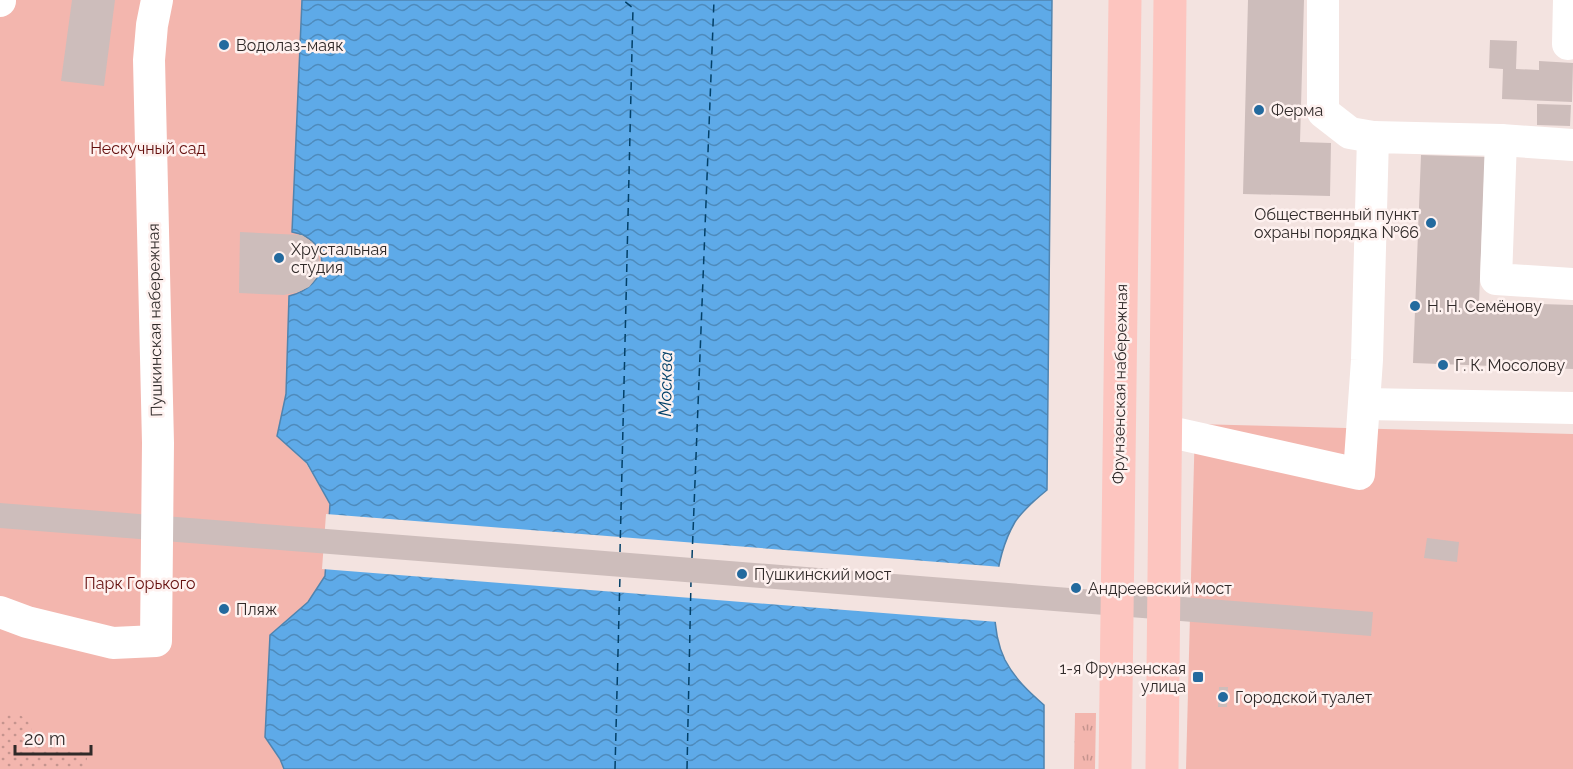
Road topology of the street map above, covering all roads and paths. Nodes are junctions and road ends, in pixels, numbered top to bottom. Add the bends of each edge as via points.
1 (157, 0) edge
2 (1125, 0) edge
3 (1170, 0) edge
4 (1323, 0) edge
5 (1569, 0) edge
6 (1568, 44) dead end
7 (1372, 137) junction
8 (1501, 140) junction
9 (1573, 145) edge
10 (1573, 284) edge
11 (1365, 404) junction
12 (1573, 408) edge
13 (1166, 431) junction
14 (0, 612) edge
15 (1115, 769) edge
16 (1162, 769) edge

1 - 14 lane, Пушкинская набережная via 149,60 158,442 156,641 113,643
2 - 15 main road, Фрунзенская набережная
3 - 13 main road
4 - 7 lane via 1323,112 1350,133
5 - 6 lane
7 - 8 lane
7 - 11 lane
8 - 9 lane
8 - 10 lane via 1496,279
11 - 12 lane
11 - 13 lane via 1359,474
13 - 16 main road

